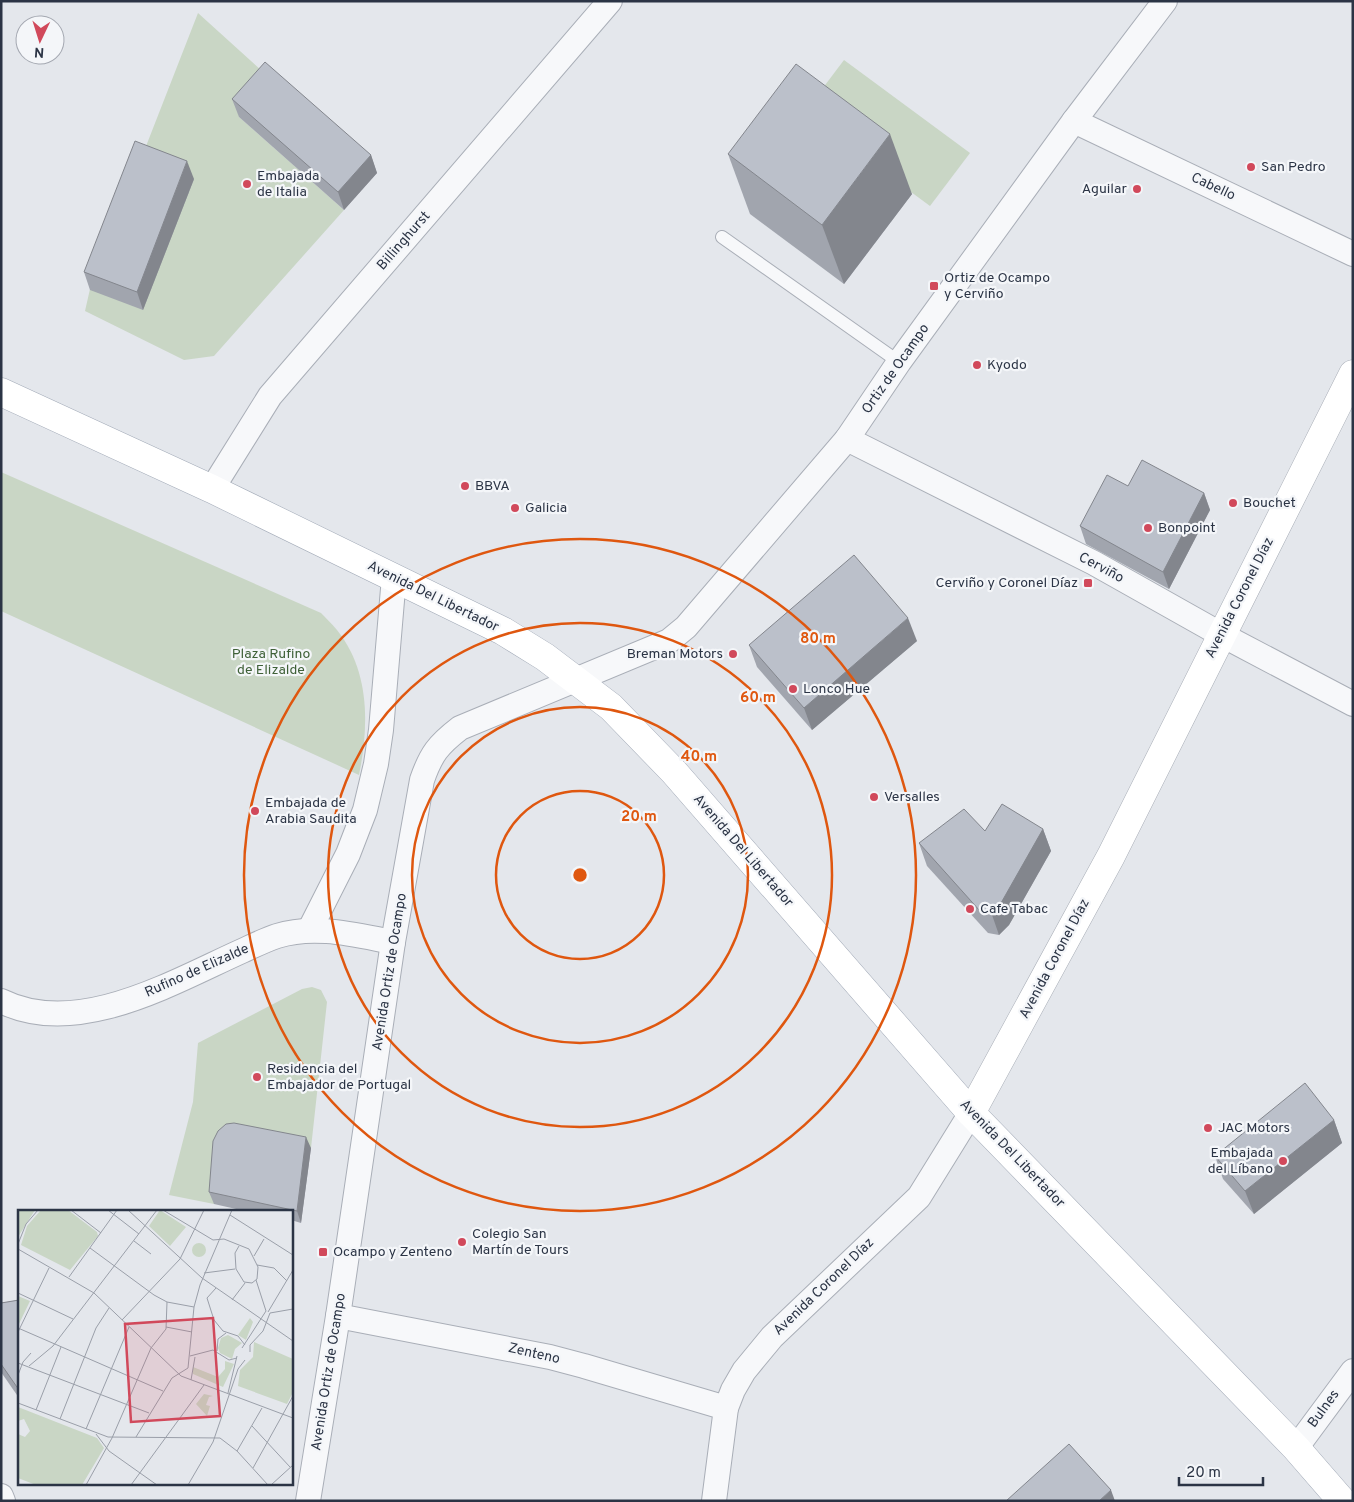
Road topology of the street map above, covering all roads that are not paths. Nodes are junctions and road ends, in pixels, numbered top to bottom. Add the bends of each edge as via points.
1 (610, 1) edge
2 (1165, 1) edge
3 (1074, 121) junction
4 (722, 237) dead end
5 (1353, 254) edge
6 (899, 362) junction
7 (1353, 374) edge
8 (1, 392) edge
9 (846, 439) junction
10 (212, 490) junction
11 (394, 577) junction
12 (1222, 635) junction
13 (576, 680) junction
14 (1353, 704) edge
15 (310, 929) junction
16 (393, 942) junction
17 (1, 1001) edge
18 (971, 1113) junction
19 (338, 1316) junction
20 (1353, 1371) edge
21 (726, 1408) junction
22 (1296, 1448) junction
23 (1, 1496) edge
24 (3, 1501) edge
25 (308, 1501) edge
26 (714, 1501) edge
27 (1342, 1501) edge

1 - 10 street, Billinghurst via 270,396
2 - 3 street, Ortiz de Ocampo
3 - 5 street, Cabello
3 - 6 street, Ortiz de Ocampo
4 - 6 lane
6 - 9 street, Ortiz de Ocampo
7 - 12 main road, Avenida Coronel Díaz
8 - 10 main road, Avenida Del Libertador
9 - 12 street, Cerviño via 1094,563
9 - 13 street, Ortiz de Ocampo via 686,627 669,641
10 - 11 main road, Avenida Del Libertador
11 - 13 main road, Avenida Del Libertador via 503,631
11 - 15 street via 381,730 374,774 365,810 348,854
12 - 14 street, Cerviño
12 - 18 main road, Avenida Coronel Díaz via 1111,856
13 - 16 street, Avenida Ortiz de Ocampo via 460,728 442,742 428,761 420,789
13 - 18 main road, Avenida Del Libertador via 611,708 674,772
15 - 16 street, Rufino de Elizalde
15 - 17 street, Rufino de Elizalde via 277,936 137,998 100,1010 66,1014 32,1010
16 - 19 street, Avenida Ortiz de Ocampo
18 - 21 street, Avenida Coronel Díaz via 919,1197 772,1337 744,1371
18 - 22 main road, Avenida Del Libertador
19 - 21 street, Zenteno via 550,1357
19 - 25 street, Avenida Ortiz de Ocampo
20 - 22 street, Bulnes
21 - 26 street, Avenida Coronel Díaz
22 - 27 main road, Avenida Del Libertador
23 - 24 street

